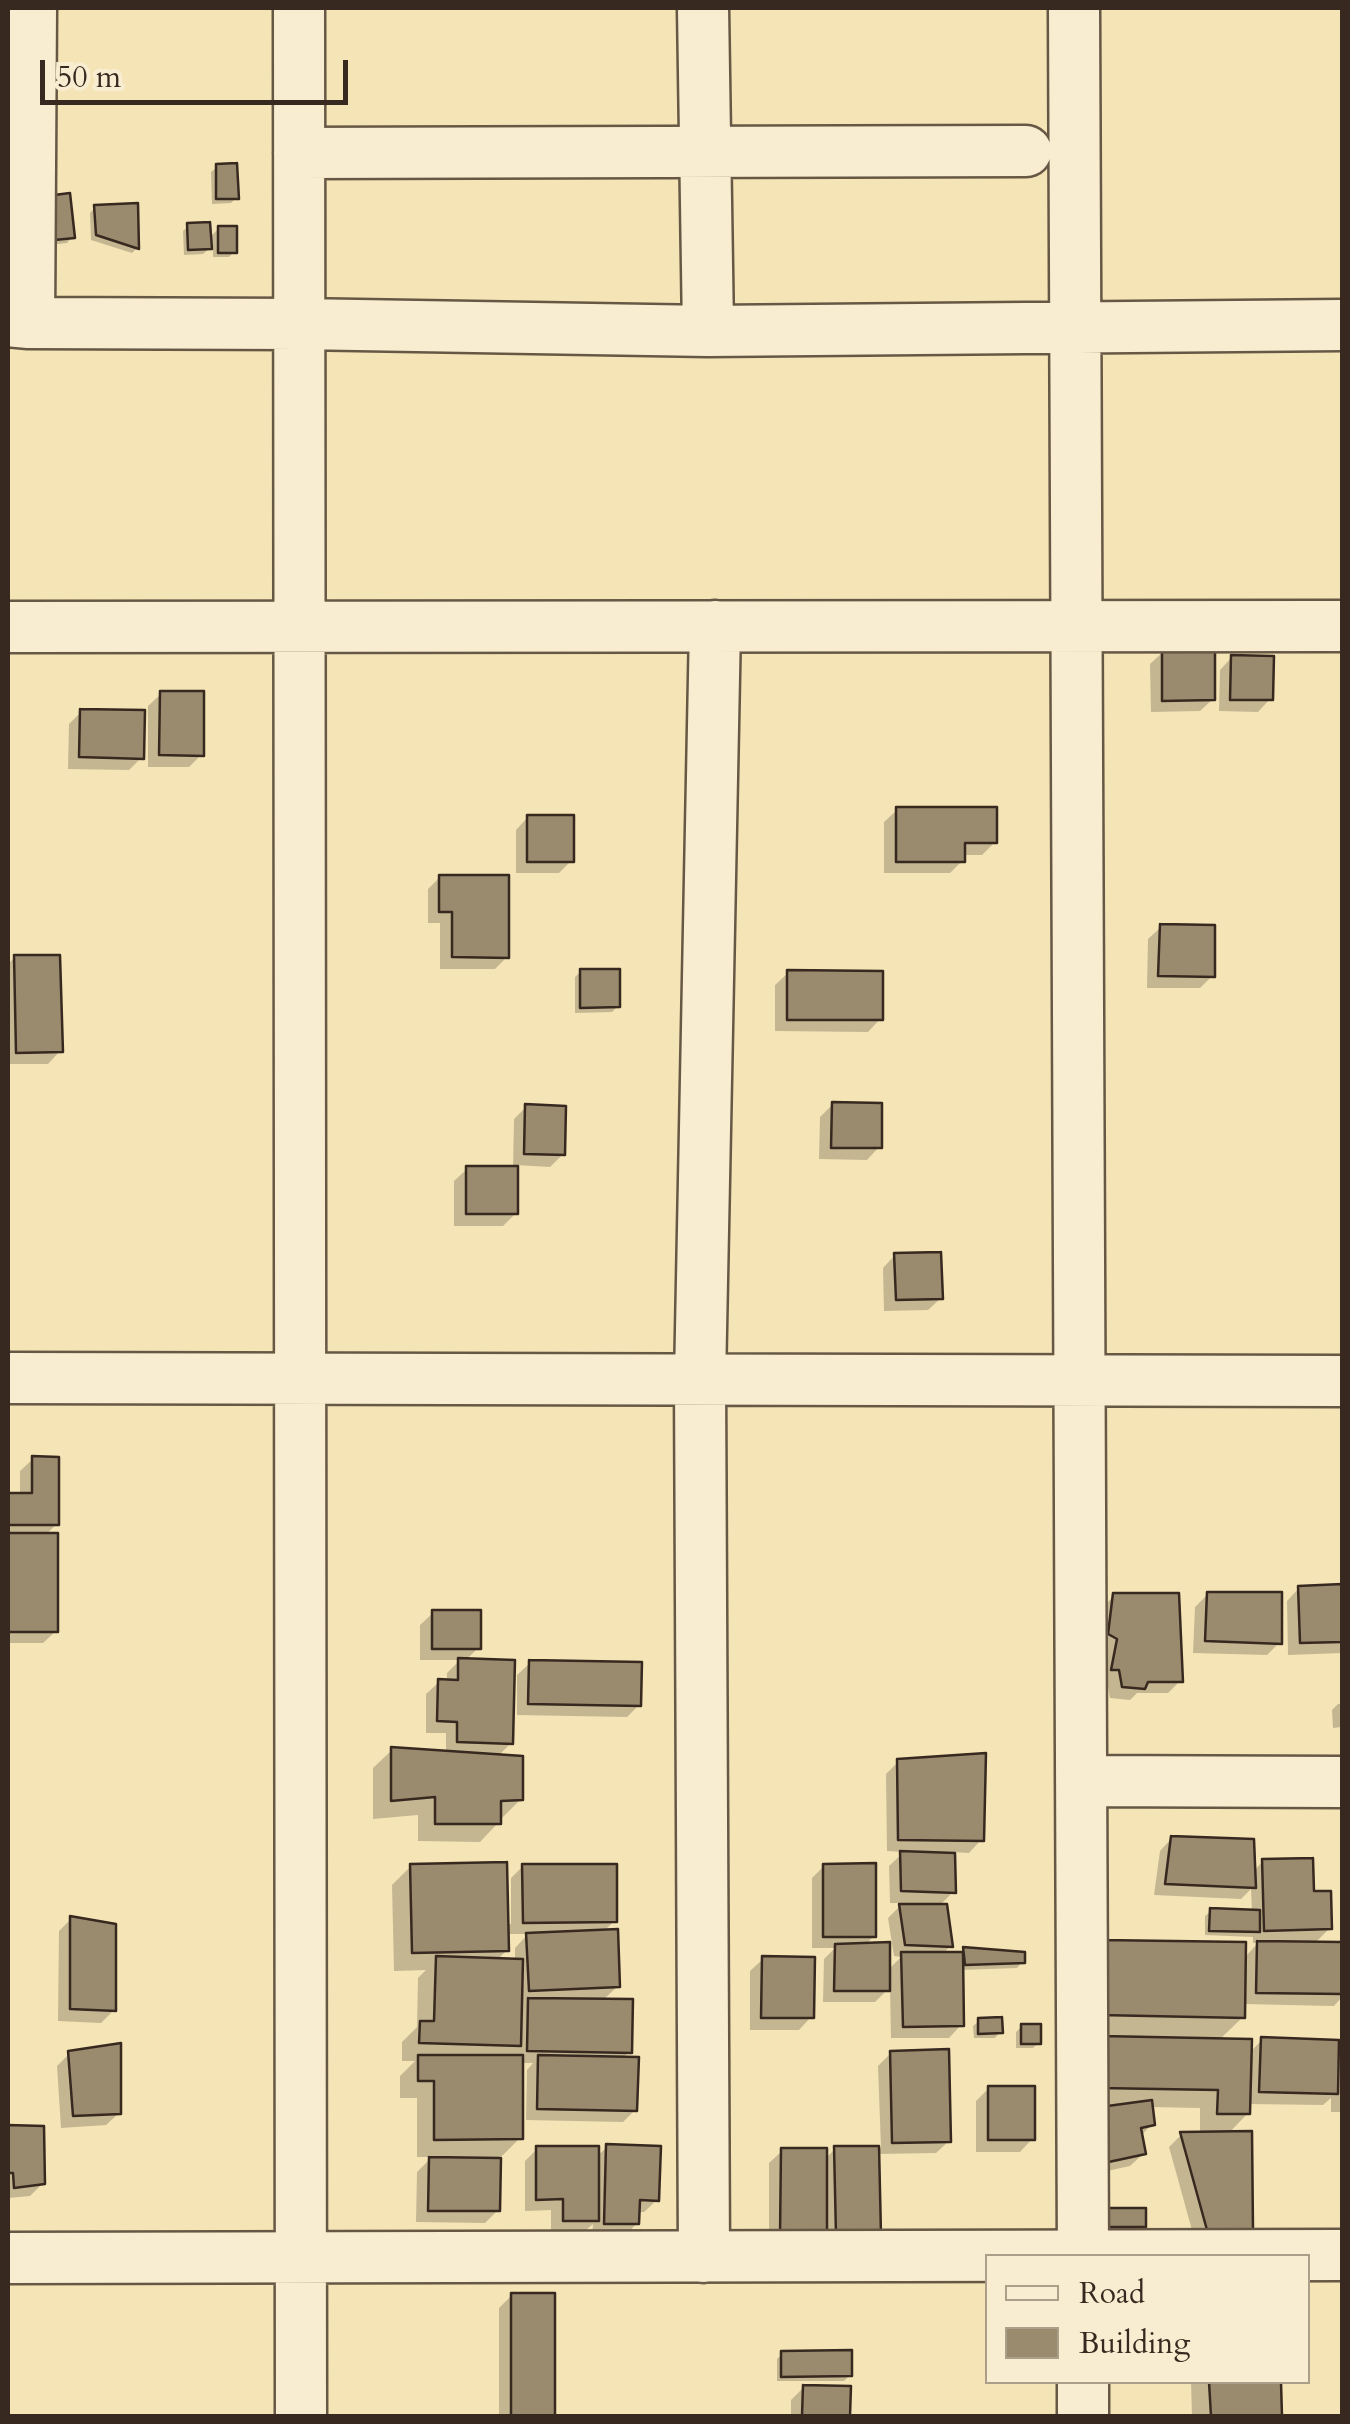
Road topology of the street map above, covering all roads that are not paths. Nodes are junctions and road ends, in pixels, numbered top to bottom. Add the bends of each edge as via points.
1 (31, 8) edge
2 (299, 8) edge
3 (702, 8) edge
4 (1074, 8) edge
5 (705, 150) junction
6 (1026, 151) dead end
7 (299, 153) junction
8 (18, 322) edge
9 (299, 324) junction
10 (1342, 324) edge
11 (1075, 328) junction
12 (708, 331) junction
13 (300, 626) junction
14 (715, 626) junction
15 (1077, 626) junction
16 (1342, 626) edge
17 (8, 627) edge
18 (8, 1378) edge
19 (300, 1379) junction
20 (700, 1380) junction
21 (1079, 1381) junction
22 (1342, 1381) edge
23 (1080, 1781) junction
24 (1342, 1782) edge
25 (1082, 2254) edge
26 (1310, 2255) edge
27 (1342, 2255) edge
28 (985, 2256) edge
29 (704, 2257) junction
30 (8, 2258) edge
31 (301, 2258) junction
32 (1083, 2384) edge
33 (301, 2416) edge
34 (1083, 2416) edge

1 - 8 street
2 - 7 street
3 - 5 street
4 - 11 street
5 - 6 street
5 - 7 street
5 - 12 street
7 - 9 street
8 - 9 street
9 - 12 street
9 - 13 street
10 - 11 street
11 - 12 street
11 - 15 street
13 - 14 street
13 - 17 street
13 - 19 street
14 - 15 street
14 - 20 street
15 - 16 street
15 - 21 street
18 - 19 street
19 - 20 street
19 - 31 street
20 - 21 street
20 - 29 street
21 - 22 street
21 - 23 street
23 - 24 street
23 - 25 street
26 - 27 street
28 - 29 street
29 - 31 street
30 - 31 street
31 - 33 street
32 - 34 street

